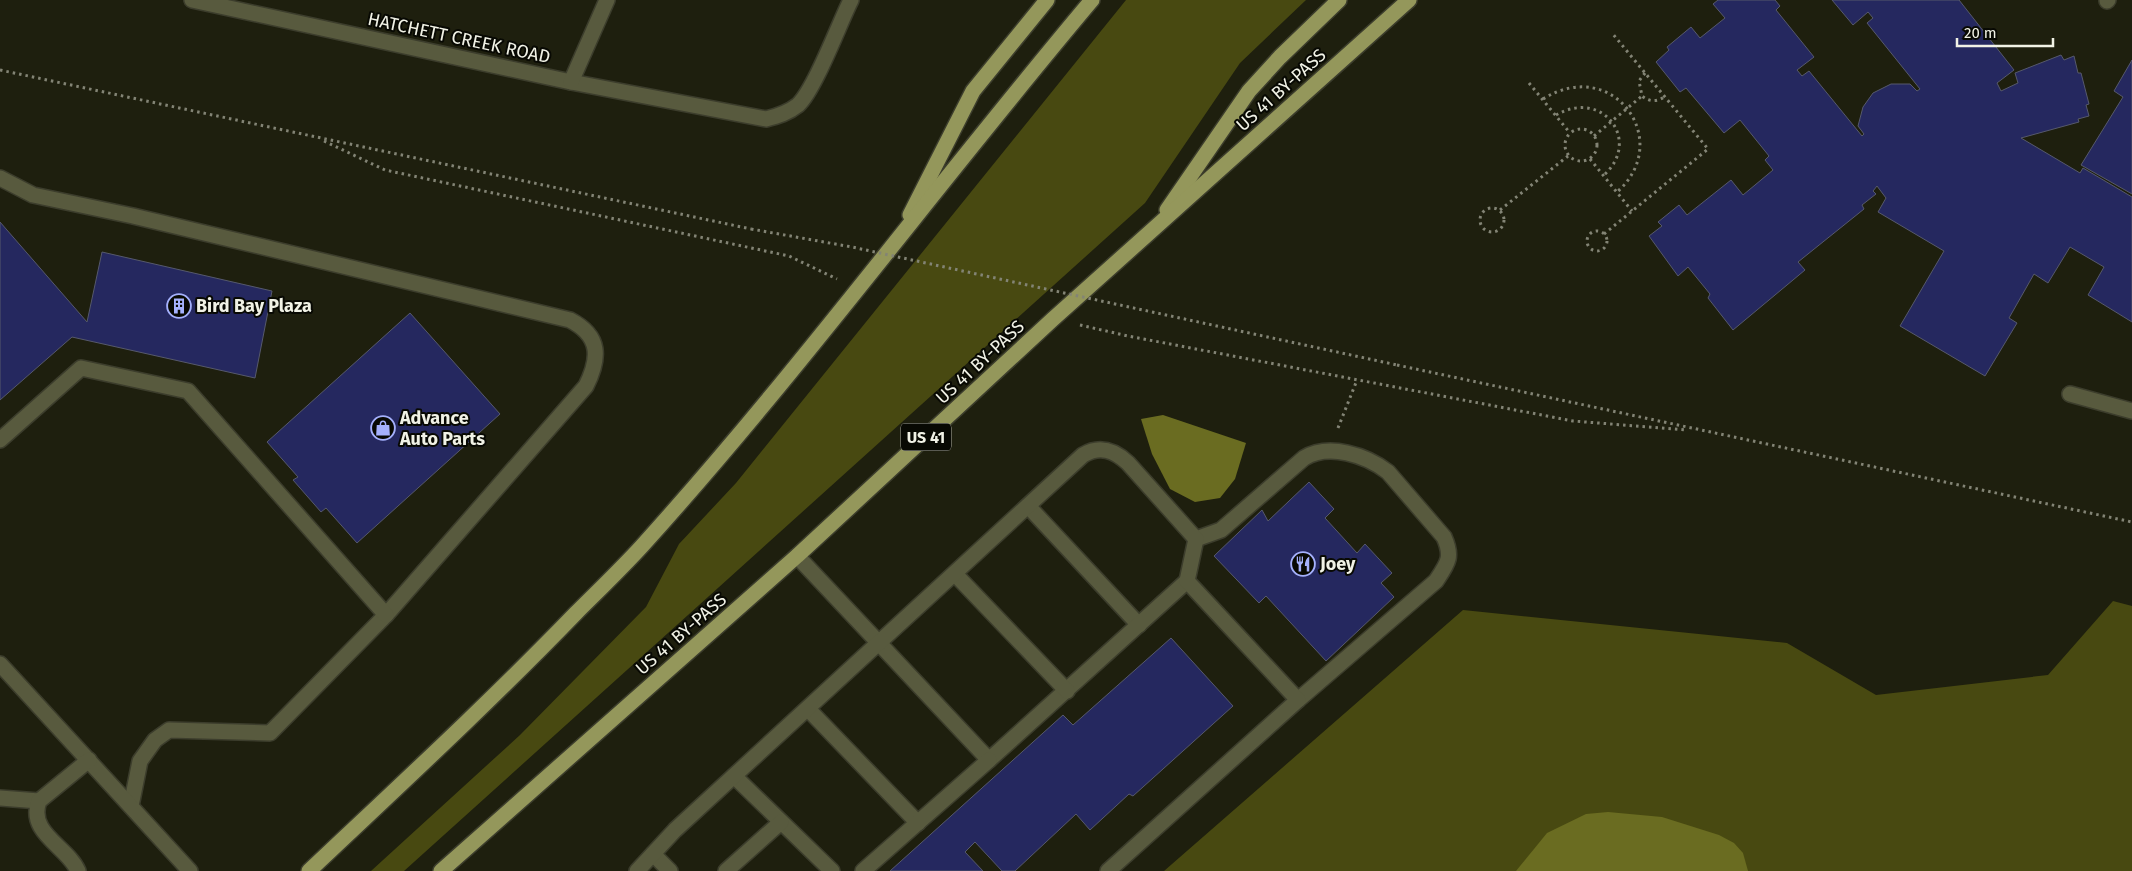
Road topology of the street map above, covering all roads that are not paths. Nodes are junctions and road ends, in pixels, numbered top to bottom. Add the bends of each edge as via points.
1 (192, 0) edge
2 (607, 0) edge
3 (850, 0) edge
4 (1047, 0) edge
5 (1092, 0) edge
6 (1339, 0) edge
7 (1409, 0) edge
8 (571, 82) junction
9 (0, 178) edge
10 (1151, 232) junction
11 (895, 244) junction
12 (2070, 394) dead end
13 (2132, 411) edge
14 (0, 440) edge
15 (1028, 506) junction
16 (1196, 539) junction
17 (797, 556) junction
18 (955, 574) junction
19 (1188, 580) junction
20 (386, 615) junction
21 (1140, 624) junction
22 (879, 644) junction
23 (0, 664) edge
24 (1067, 691) junction
25 (1298, 700) junction
26 (808, 709) junction
27 (89, 760) junction
28 (989, 760) junction
29 (734, 776) junction
30 (0, 798) edge
31 (39, 801) junction
32 (131, 806) junction
33 (781, 822) junction
34 (918, 823) junction
35 (653, 854) junction
36 (77, 869) edge
37 (190, 871) edge
38 (309, 871) edge
39 (441, 871) edge
40 (637, 871) edge
41 (670, 871) edge
42 (726, 871) edge
43 (832, 871) edge
44 (864, 871) edge
45 (1108, 871) edge

1 - 8 street, HATCHETT CREEK ROAD
2 - 8 street
3 - 8 street, HATCHETT CREEK ROAD via 811,86 799,104 784,115 766,119
4 - 11 main road via 973,91
5 - 11 main road
6 - 10 main road via 1249,92
7 - 10 main road, US 41 BY-PASS / US 41
9 - 20 street via 34,196 133,216 570,320 586,332 596,348 596,359 586,386
10 - 17 main road, US 41 BY-PASS / US 41
11 - 38 main road via 765,405 641,547 519,672
12 - 13 street
14 - 20 street via 81,368 188,391
15 - 16 street via 1082,455 1094,449 1107,450 1128,463
15 - 18 street
15 - 21 street
16 - 19 street
16 - 25 street via 1221,530 1304,458 1312,453 1329,451 1361,457 1388,472 1444,536 1450,558 1436,581
17 - 22 street
17 - 39 main road, US 41 BY-PASS / US 41
18 - 22 street
18 - 24 street
19 - 21 street
19 - 25 street
20 - 32 street via 270,733 169,730 155,740 140,761
21 - 24 street
22 - 26 street
22 - 28 street
23 - 27 street
24 - 28 street
25 - 45 street
26 - 29 street
26 - 34 street
27 - 31 street
27 - 32 street
28 - 34 street
29 - 33 street
29 - 35 street
30 - 31 street
31 - 36 street via 36,814 46,835
32 - 37 street
33 - 42 street
33 - 43 street
34 - 44 street
35 - 40 street
35 - 41 street

